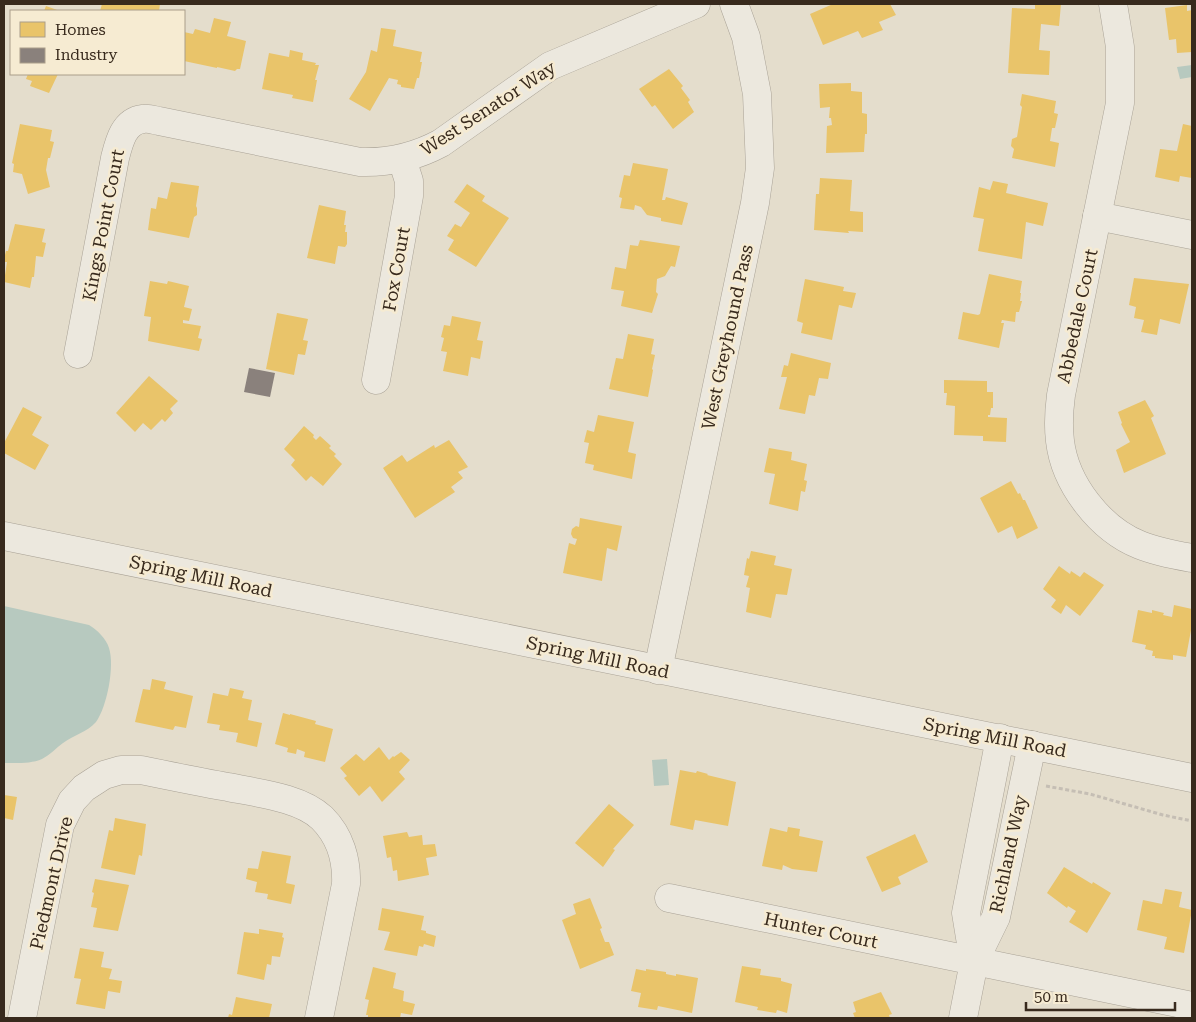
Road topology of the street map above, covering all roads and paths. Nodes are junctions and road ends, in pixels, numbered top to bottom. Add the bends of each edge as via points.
1 (696, 4) edge
2 (734, 4) edge
3 (1113, 4) edge
4 (213, 132) joint
5 (402, 159) junction
6 (1097, 216) junction
7 (1192, 235) edge
8 (78, 354) dead end
9 (376, 380) dead end
10 (4, 536) edge
11 (1192, 558) edge
12 (658, 670) junction
13 (1000, 738) junction
14 (1032, 745) junction
15 (1192, 778) edge
16 (1024, 782) junction
17 (1192, 821) edge
18 (669, 898) dead end
19 (974, 962) junction
20 (1192, 1006) edge
21 (22, 1018) edge
22 (319, 1018) edge
23 (963, 1018) edge

1 - 5 street, West Senator Way via 550,66 441,143 422,154
2 - 12 street, West Greyhound Pass via 746,37 757,94 760,168
3 - 6 street, Abbedale Court via 1120,47 1120,103
4 - 5 street, West Senator Way via 360,162
4 - 8 street, Kings Point Court via 143,119 131,123 121,136
5 - 9 street, Fox Court via 409,181 409,196
6 - 7 street
6 - 11 street, Abbedale Court via 1061,395 1060,442 1066,465 1091,508 1123,537 1158,551
10 - 12 street, Spring Mill Road
12 - 13 street, Spring Mill Road
13 - 14 street, Spring Mill Road
13 - 19 street via 966,913
14 - 15 street, Spring Mill Road
14 - 16 street, Richland Way
16 - 17 path via 1090,794
16 - 19 street, Richland Way via 996,917
18 - 19 street, Hunter Court
19 - 20 street, Hunter Court
19 - 23 street, Richland Way
21 - 22 street, Piedmont Drive via 60,825 72,801 84,788 121,770 141,770 297,803 318,815 334,833 344,856 346,884

